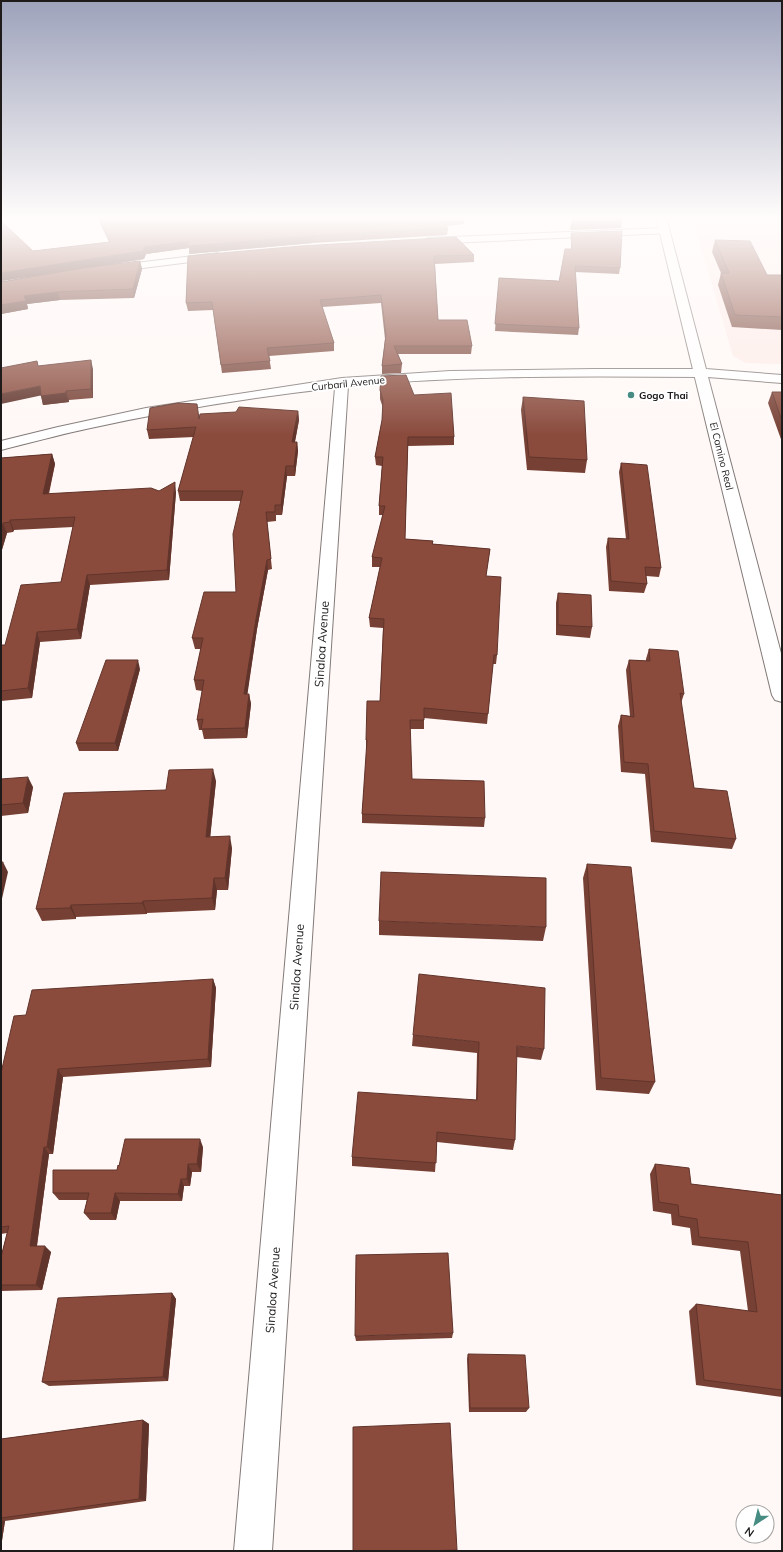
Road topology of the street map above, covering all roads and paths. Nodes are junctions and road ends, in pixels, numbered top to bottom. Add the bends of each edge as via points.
1 (680, 289) edge
2 (782, 372) edge
3 (702, 373) junction
4 (782, 379) edge
5 (342, 382) junction
6 (1, 446) edge
7 (782, 695) edge
8 (253, 1551) edge

1 - 3 street, El Camino Real
2 - 3 street, Curbaril Avenue
3 - 4 street, Curbaril Avenue
3 - 5 street, Curbaril Avenue via 475,375
3 - 7 street, El Camino Real
5 - 6 street, Curbaril Avenue via 155,410 64,429
5 - 8 street, Sinaloa Avenue

